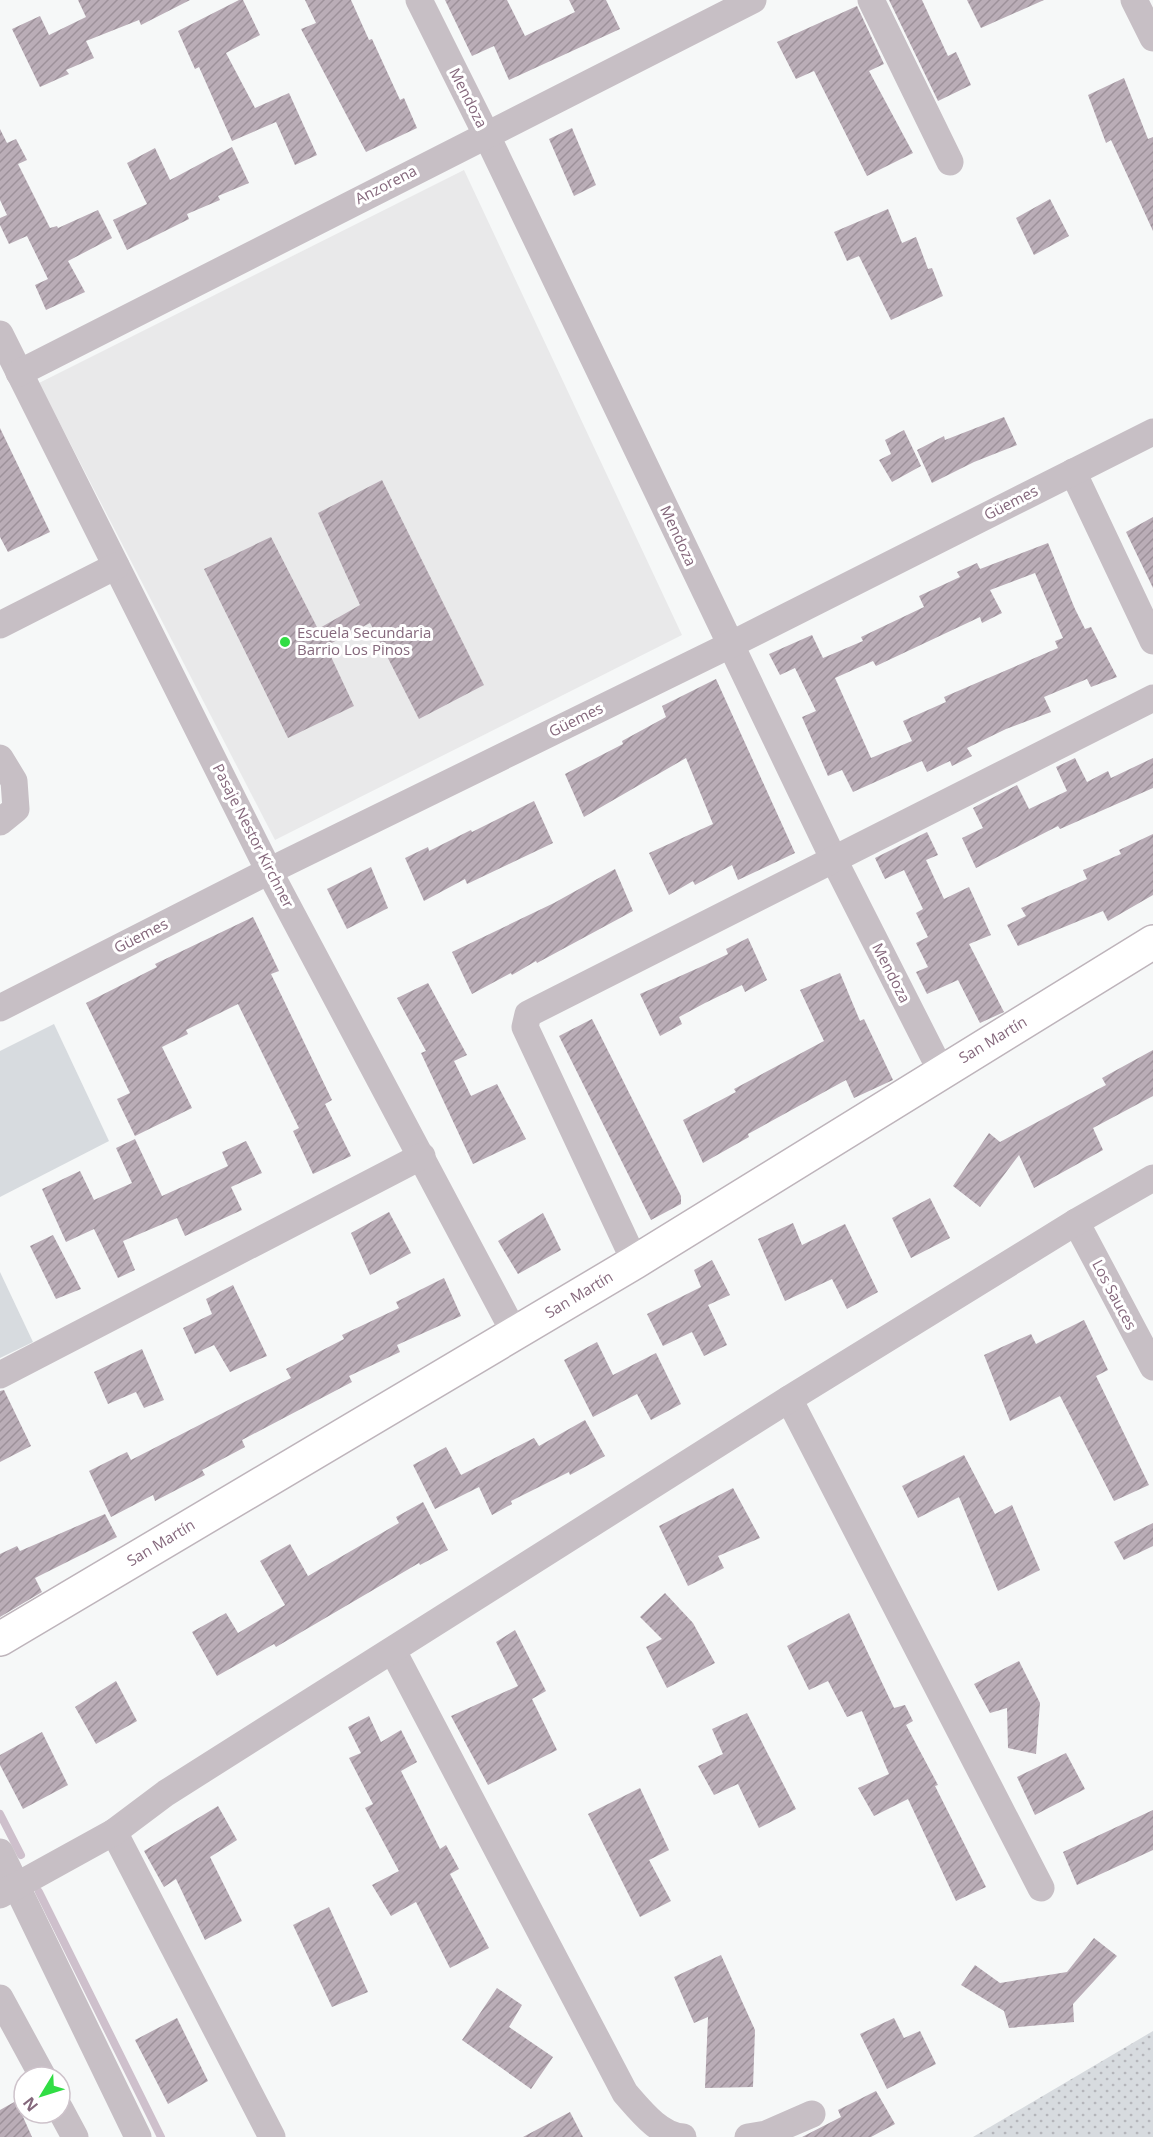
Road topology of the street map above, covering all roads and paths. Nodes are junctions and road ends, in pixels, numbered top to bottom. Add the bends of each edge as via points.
1 (418, 0) edge
2 (753, 0) edge
3 (871, 0) edge
4 (1134, 0) edge
5 (1153, 38) edge
6 (486, 134) junction
7 (950, 162) dead end
8 (0, 334) edge
9 (19, 373) junction
10 (1153, 432) edge
11 (1073, 472) junction
12 (116, 566) junction
13 (0, 625) edge
14 (1153, 641) edge
15 (730, 645) junction
16 (1153, 698) edge
17 (0, 758) edge
18 (0, 822) edge
19 (833, 858) junction
20 (269, 871) junction
21 (1153, 942) edge
22 (0, 1008) edge
23 (941, 1071) junction
24 (422, 1156) junction
25 (1153, 1178) edge
26 (1076, 1222) junction
27 (634, 1262) junction
28 (515, 1334) junction
29 (1153, 1367) edge
30 (0, 1375) edge
31 (789, 1399) junction
32 (0, 1639) edge
33 (393, 1651) junction
34 (114, 1832) junction
35 (0, 1852) edge
36 (1041, 1888) dead end
37 (9, 1891) edge
38 (0, 1998) edge
39 (36, 2065) edge
40 (812, 2114) dead end
41 (131, 2134) edge
42 (272, 2137) edge
43 (683, 2137) edge
44 (748, 2137) edge

1 - 6 street, Mendoza
2 - 6 street, Anzorena
3 - 7 street
4 - 5 street
6 - 9 street, Anzorena
6 - 15 street, Mendoza
8 - 9 street, Pasaje Nestor Kirchner
9 - 12 street, Pasaje Nestor Kirchner
10 - 11 street, Güemes
11 - 14 street
11 - 15 street, Güemes
12 - 13 street
12 - 20 street, Pasaje Nestor Kirchner
15 - 19 street, Mendoza
15 - 20 street, Güemes
16 - 19 street
17 - 18 street via 14,781 16,809
19 - 23 street, Mendoza
19 - 27 street via 528,1014 525,1027
20 - 22 street, Güemes
20 - 24 street, Pasaje Nestor Kirchner
21 - 23 street, San Martín
23 - 27 street, San Martín
24 - 28 street, Pasaje Nestor Kirchner
24 - 30 street
25 - 26 street
26 - 29 street, Los Sauces
26 - 31 street
27 - 28 street, San Martín
28 - 32 street, San Martín
31 - 33 street
31 - 36 street
33 - 34 street via 166,1793
33 - 43 street via 625,2093 647,2118
34 - 37 street
34 - 42 street
35 - 37 street
37 - 41 street
38 - 39 street
40 - 44 street via 766,2134

